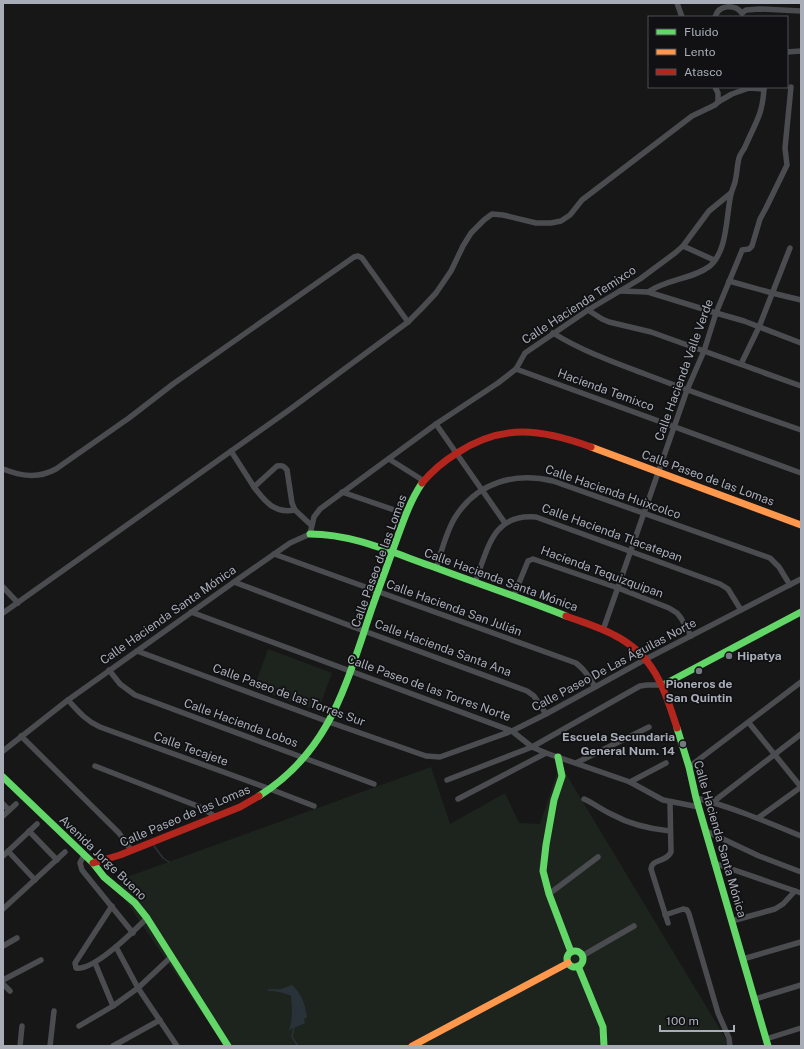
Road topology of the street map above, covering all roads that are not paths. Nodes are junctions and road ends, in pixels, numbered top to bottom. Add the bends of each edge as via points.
1 (677, 3) edge
2 (801, 11) edge
3 (742, 15) edge
4 (682, 16) edge
5 (716, 16) edge
6 (801, 51) edge
7 (788, 52) edge
8 (791, 87) dead end
9 (716, 88) edge
10 (764, 88) edge
11 (718, 102) junction
12 (731, 193) junction
13 (683, 246) junction
14 (790, 248) dead end
15 (714, 260) junction
16 (729, 281) junction
17 (618, 291) junction
18 (648, 292) junction
19 (772, 294) junction
20 (801, 300) edge
21 (588, 310) junction
22 (716, 313) junction
23 (408, 322) junction
24 (759, 327) junction
25 (553, 333) junction
26 (801, 343) edge
27 (704, 351) junction
28 (742, 364) junction
29 (516, 369) junction
30 (801, 386) edge
31 (687, 390) junction
32 (436, 424) junction
33 (674, 427) junction
34 (801, 430) edge
35 (231, 451) junction
36 (457, 453) junction
37 (389, 459) junction
38 (3, 469) edge
39 (658, 471) junction
40 (801, 473) edge
41 (424, 481) junction
42 (254, 487) junction
43 (481, 490) junction
44 (342, 492) junction
45 (295, 510) junction
46 (644, 513) junction
47 (406, 514) junction
48 (505, 523) junction
49 (312, 525) junction
50 (801, 525) edge
51 (310, 534) junction
52 (631, 551) junction
53 (392, 553) junction
54 (274, 554) junction
55 (436, 568) junction
56 (801, 579) edge
57 (234, 582) junction
58 (475, 582) junction
59 (790, 585) junction
60 (3, 587) edge
61 (618, 588) junction
62 (378, 592) junction
63 (514, 595) junction
64 (18, 603) junction
65 (741, 610) junction
66 (191, 612) junction
67 (801, 612) edge
68 (3, 613) edge
69 (603, 630) junction
70 (364, 631) junction
71 (691, 636) junction
72 (137, 651) junction
73 (646, 659) junction
74 (109, 670) junction
75 (351, 671) junction
76 (801, 682) edge
77 (663, 685) junction
78 (595, 687) junction
79 (68, 700) junction
80 (546, 714) junction
81 (329, 722) junction
82 (749, 723) junction
83 (649, 727) dead end
84 (512, 731) junction
85 (801, 734) edge
86 (21, 736) junction
87 (532, 747) junction
88 (3, 751) edge
89 (546, 753) junction
90 (775, 754) junction
91 (558, 757) junction
92 (304, 758) junction
93 (433, 758) joint
94 (576, 763) junction
95 (666, 763) dead end
96 (95, 766) dead end
97 (689, 767) junction
98 (3, 777) edge
99 (447, 780) dead end
100 (630, 782) junction
101 (374, 784) dead end
102 (801, 787) edge
103 (270, 789) junction
104 (696, 798) junction
105 (458, 799) dead end
106 (584, 799) dead end
107 (670, 802) junction
108 (713, 802) junction
109 (3, 804) edge
110 (16, 804) dead end
111 (314, 806) dead end
112 (698, 807) junction
113 (9, 810) junction
114 (3, 816) edge
115 (216, 817) junction
116 (758, 818) junction
117 (37, 824) dead end
118 (30, 831) junction
119 (670, 831) junction
120 (706, 831) junction
121 (801, 836) edge
122 (131, 850) junction
123 (8, 851) junction
124 (65, 852) dead end
125 (84, 855) junction
126 (3, 856) edge
127 (598, 857) dead end
128 (57, 860) junction
129 (93, 863) junction
130 (714, 863) junction
131 (801, 872) edge
132 (35, 880) junction
133 (795, 891) junction
134 (801, 893) edge
135 (548, 894) junction
136 (112, 906) junction
137 (3, 909) edge
138 (665, 915) junction
139 (147, 918) junction
140 (732, 921) junction
141 (668, 923) dead end
142 (634, 926) dead end
143 (133, 933) junction
144 (17, 938) dead end
145 (801, 942) edge
146 (3, 946) edge
147 (116, 947) junction
148 (571, 952) junction
149 (582, 956) junction
150 (171, 957) junction
151 (743, 959) junction
152 (41, 960) dead end
153 (95, 963) junction
154 (568, 963) junction
155 (578, 966) junction
156 (3, 980) edge
157 (3, 984) edge
158 (801, 985) edge
159 (138, 988) junction
160 (10, 991) dead end
161 (755, 999) junction
162 (113, 1006) junction
163 (54, 1011) dead end
164 (160, 1020) junction
165 (22, 1026) dead end
166 (79, 1026) dead end
167 (801, 1028) edge
168 (767, 1043) edge
169 (20, 1046) edge
170 (50, 1046) edge
171 (113, 1046) edge
172 (177, 1046) edge
173 (228, 1046) edge
174 (412, 1046) edge
175 (604, 1046) edge
176 (730, 1046) edge

1 - 4 street
2 - 3 street via 760,9 746,10
3 - 5 street via 736,8 724,7
6 - 7 street
8 - 16 street, Calle Hacienda Valle Verde via 787,165 760,218 752,246 742,250
9 - 11 street
10 - 11 street via 749,88
10 - 12 street via 760,115 739,156
11 - 23 street via 686,120 582,200 570,215 561,221 536,223 492,214 471,233 436,293
12 - 13 street, Calle Hacienda Temixco via 709,211
12 - 15 street via 723,243
13 - 15 street
13 - 17 street, Calle Hacienda Temixco via 640,279
14 - 19 street
15 - 18 street via 701,271 662,284
16 - 19 street
16 - 22 street, Calle Hacienda Valle Verde
17 - 18 street
17 - 21 street, Calle Hacienda Temixco
18 - 22 street
19 - 20 street
19 - 24 street
21 - 25 street, Calle Hacienda Temixco
21 - 27 street via 609,322 651,332
22 - 24 street
22 - 27 street, Calle Hacienda Valle Verde
23 - 35 street
23 - 38 street via 362,258 354,257 56,470 34,476
24 - 26 street
24 - 28 street
25 - 29 street, Calle Hacienda Temixco via 524,353
25 - 31 street via 588,352
27 - 28 street
27 - 31 street, Calle Hacienda Valle Verde
28 - 30 street
29 - 32 street, Calle Hacienda Temixco
29 - 33 street, Hacienda Temixco
31 - 33 street, Calle Hacienda Valle Verde
31 - 34 street
32 - 36 street
32 - 37 street, Calle Hacienda Temixco
33 - 39 street, Calle Hacienda Valle Verde
33 - 40 street, Hacienda Temixco
35 - 42 street
35 - 64 street
36 - 39 street, Calle Paseo de las Lomas via 493,434 532,432 567,438
36 - 41 street, Calle Paseo de las Lomas
36 - 43 street
37 - 41 street
37 - 44 street, Calle Hacienda Temixco
39 - 46 street, Calle Hacienda Valle Verde
39 - 50 street, Calle Paseo de las Lomas
41 - 47 street, Calle Paseo de las Lomas
42 - 45 street via 276,509 287,512
42 - 45 street via 281,465 287,470
43 - 46 street, Calle Hacienda Huixcolco via 510,479 537,477 553,480
43 - 48 street
43 - 55 street, Calle Hacienda Huixcolco via 456,516
44 - 47 street
44 - 49 street, Calle Hacienda Temixco via 320,509
45 - 49 street
46 - 52 street, Calle Hacienda Valle Verde
46 - 59 street, Calle Hacienda Huixcolco via 770,558
47 - 53 street, Calle Paseo de las Lomas
48 - 52 street, Calle Hacienda Tlacatepan via 525,516 536,517
48 - 58 street, Calle Hacienda Tlacatepan via 492,538
49 - 51 street, Calle Hacienda Temixco
51 - 53 street, Calle Hacienda Santa Mónica via 346,537
51 - 54 street, Calle Hacienda Santa Mónica
52 - 61 street, Calle Hacienda Valle Verde
52 - 65 street, Calle Hacienda Tlacatepan via 720,584 728,589
53 - 55 street, Calle Hacienda Santa Mónica
53 - 62 street, Calle Paseo de las Lomas
54 - 57 street, Calle Hacienda Santa Mónica
54 - 62 street, Calle Hacienda San Julián
55 - 58 street, Calle Hacienda Santa Mónica
56 - 59 street, Calle Paseo De Las Águilas Norte
57 - 66 street, Calle Hacienda Santa Mónica
57 - 70 street, Calle Hacienda Santa Ana
58 - 63 street, Calle Hacienda Santa Mónica
59 - 65 street, Calle Paseo De Las Águilas Norte
60 - 64 street
61 - 63 street, Hacienda Tequizquipan via 533,559 528,561
61 - 69 street, Calle Hacienda Valle Verde
61 - 71 street, Hacienda Tequizquipan via 677,613
62 - 70 street, Calle Paseo de las Lomas
62 - 78 street, Calle Hacienda San Julián via 576,663
63 - 69 street, Calle Hacienda Santa Mónica
64 - 68 street
65 - 71 street, Calle Paseo De Las Águilas Norte
66 - 72 street, Calle Hacienda Santa Mónica
66 - 75 street, Calle Paseo de las Torres Norte
67 - 77 street
69 - 73 street, Calle Hacienda Santa Mónica via 626,641
70 - 75 street, Calle Paseo de las Lomas
70 - 80 street, Calle Hacienda Santa Ana via 528,691
71 - 73 street, Calle Paseo De Las Águilas Norte
72 - 74 street, Calle Hacienda Santa Mónica
72 - 81 street, Calle Paseo de las Torres Sur
73 - 77 street, Calle Hacienda Santa Mónica
73 - 78 street, Calle Paseo De Las Águilas Norte
74 - 79 street, Calle Hacienda Santa Mónica
74 - 92 street, Calle Hacienda Lobos via 120,684 135,695
75 - 81 street, Calle Paseo de las Lomas
75 - 84 street, Calle Paseo de las Torres Norte
76 - 82 street
77 - 87 street via 640,686
77 - 97 street, Calle Hacienda Santa Mónica
78 - 80 street, Calle Paseo De Las Águilas Norte
79 - 86 street, Calle Hacienda Santa Mónica
79 - 103 street, Calle Tecajete via 90,723
80 - 84 street, Calle Paseo De Las Águilas Norte
81 - 92 street, Calle Paseo de las Lomas
81 - 93 street, Calle Paseo de las Torres Sur
82 - 90 street
82 - 97 street
83 - 94 street
84 - 87 street, Calle Paseo de las Torres Norte
84 - 93 street, Calle Paseo De Las Águilas Norte
85 - 90 street
86 - 88 street, Calle Hacienda Santa Mónica
86 - 122 street via 119,832
87 - 89 street, Calle Paseo de las Torres Norte
87 - 99 street
89 - 91 street, Calle Paseo de las Torres Norte
89 - 105 street
90 - 102 street
90 - 108 street
91 - 94 street, Calle Paseo de las Torres Norte
91 - 135 street via 562,776 554,800 543,871
92 - 101 street, Calle Hacienda Lobos
92 - 103 street, Calle Paseo de las Lomas
94 - 100 street, Calle Paseo de las Torres Norte
95 - 100 street
96 - 115 street via 200,807
97 - 104 street, Calle Hacienda Santa Mónica
98 - 125 street, Avenida Jorge Bueno
100 - 107 street, Calle Paseo de las Torres Norte
102 - 116 street
103 - 111 street, Calle Tecajete
103 - 115 street, Calle Paseo de las Lomas via 254,800
104 - 108 street
104 - 112 street, Calle Hacienda Santa Mónica
106 - 119 street via 633,824
107 - 112 street, Calle Paseo de las Torres Norte
107 - 119 street
108 - 116 street
109 - 113 street
110 - 113 street
112 - 120 street, Calle Hacienda Santa Mónica
113 - 114 street
115 - 122 street, Calle Paseo de las Lomas
116 - 121 street
117 - 118 street
118 - 123 street
118 - 128 street
119 - 138 street via 669,856 651,865
120 - 130 street, Calle Hacienda Santa Mónica
120 - 131 street
122 - 129 street, Calle Paseo de las Lomas
123 - 126 street
123 - 132 street
124 - 128 street
125 - 129 street, Avenida Jorge Bueno
125 - 136 street via 80,863 82,870
127 - 135 street
128 - 132 street
129 - 139 street, Avenida Jorge Bueno
130 - 133 street
130 - 140 street, Calle Hacienda Santa Mónica
132 - 137 street
133 - 134 street
133 - 140 street via 775,909
135 - 148 street
136 - 143 street
136 - 153 street via 75,966 79,968
138 - 141 street
138 - 176 street via 683,909 689,914
139 - 143 street
139 - 150 street, Avenida Jorge Bueno
140 - 151 street, Calle Hacienda Santa Mónica
142 - 149 street
143 - 147 street
144 - 146 street
145 - 151 street
147 - 153 street
147 - 159 street
148 - 149 street via 578,952
148 - 154 street via 567,958
149 - 155 street
150 - 159 street
150 - 173 street, Avenida Jorge Bueno
151 - 161 street, Calle Hacienda Santa Mónica
152 - 156 street
153 - 162 street
154 - 155 street via 571,966
154 - 174 street
155 - 175 street via 602,1027
157 - 160 street
158 - 161 street
159 - 162 street
159 - 164 street
161 - 168 street, Calle Hacienda Santa Mónica
162 - 166 street
163 - 170 street
164 - 171 street
164 - 172 street
165 - 169 street
167 - 168 street

